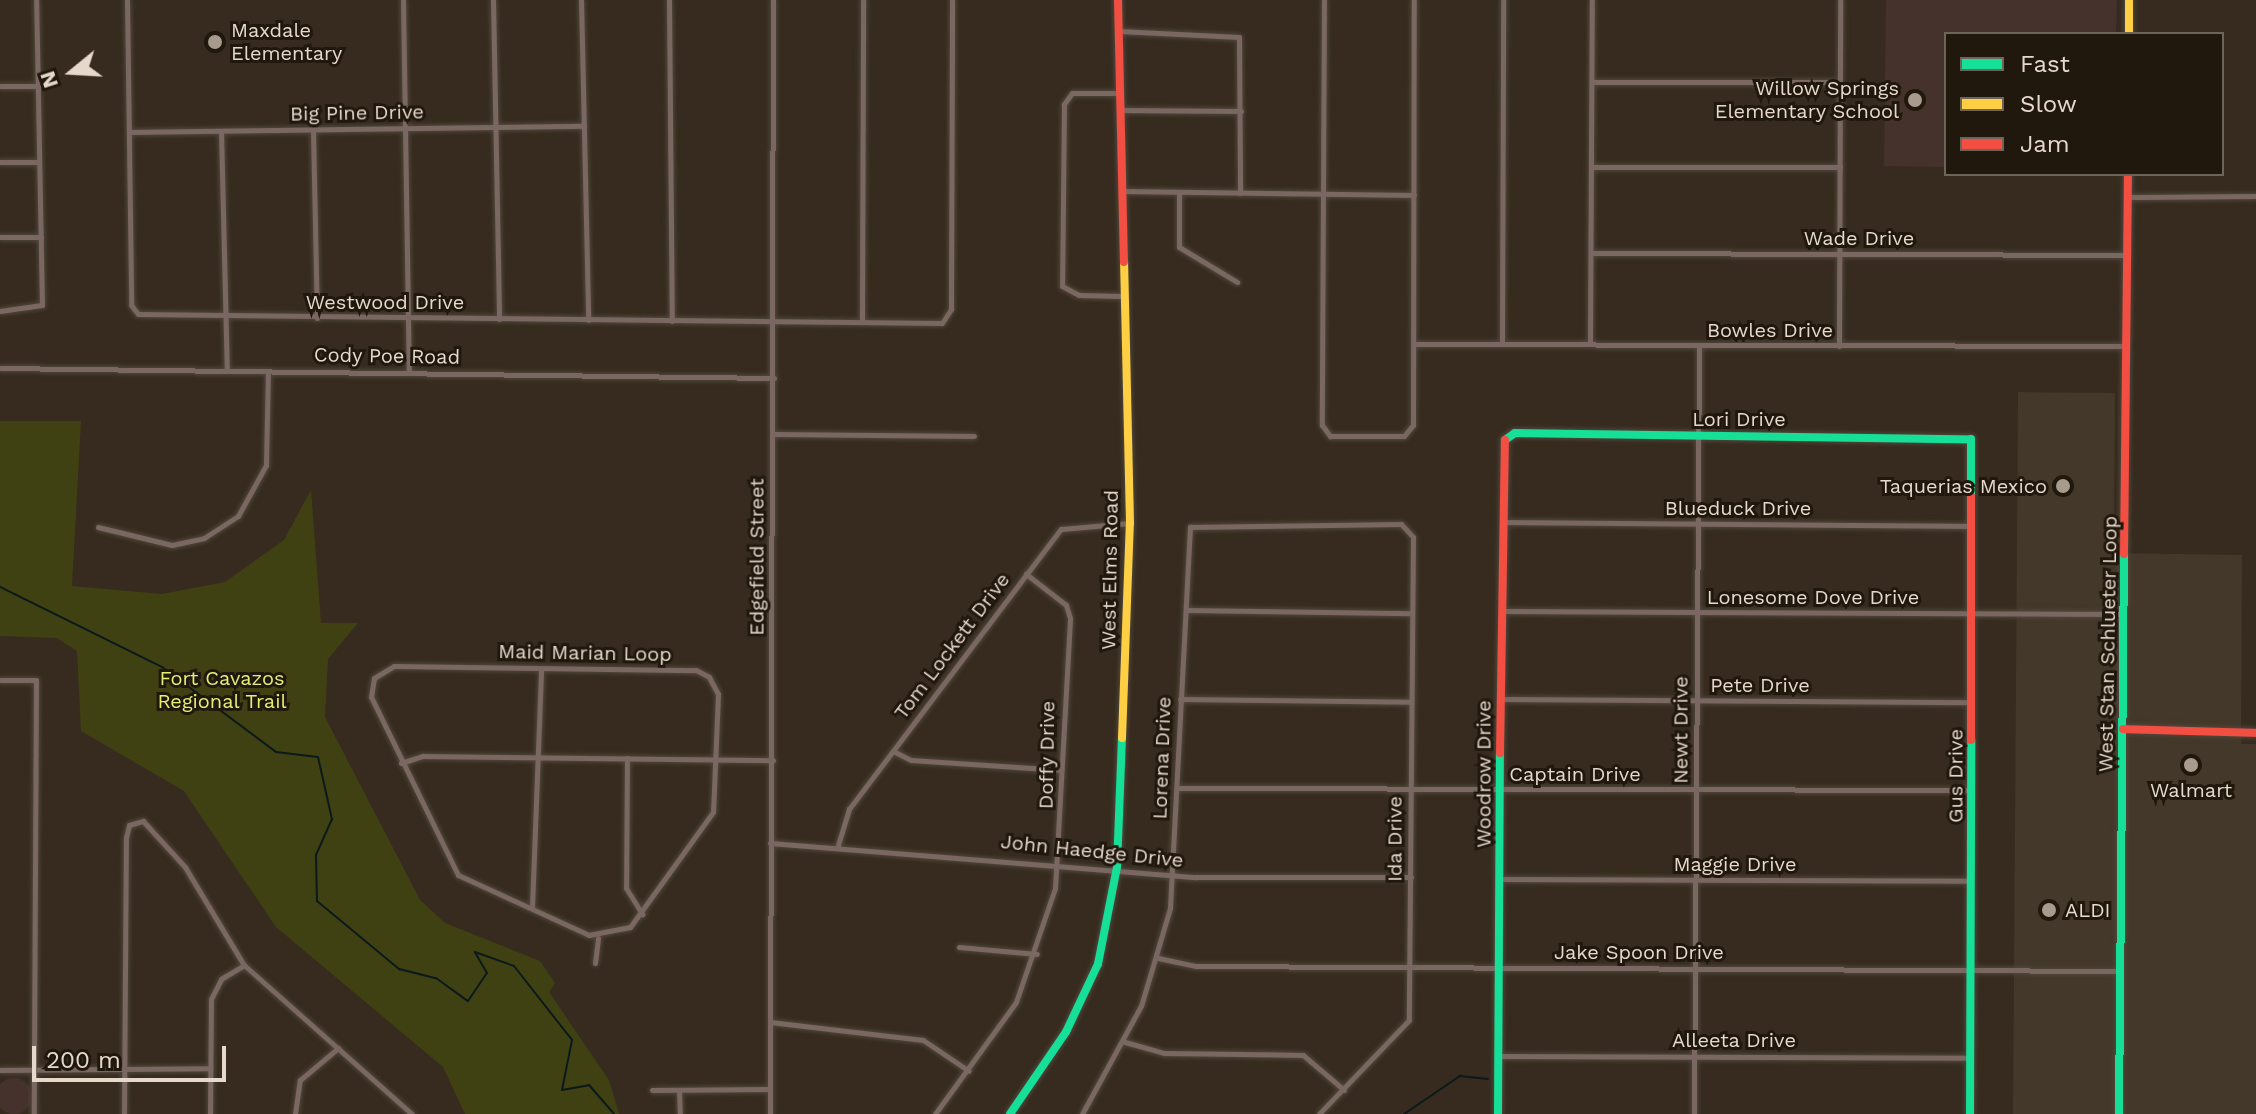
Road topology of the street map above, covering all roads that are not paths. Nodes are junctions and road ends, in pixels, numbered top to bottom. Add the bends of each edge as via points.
1 (36, 0) edge
2 (127, 0) edge
3 (403, 0) edge
4 (493, 0) edge
5 (581, 0) edge
6 (669, 0) edge
7 (773, 0) edge
8 (863, 0) edge
9 (952, 0) edge
10 (1118, 0) edge
11 (1324, 0) edge
12 (1414, 0) edge
13 (1503, 0) edge
14 (1592, 0) edge
15 (1840, 0) edge
16 (2129, 0) edge
17 (1119, 31) junction
18 (2129, 32) edge
19 (1592, 82) junction
20 (1840, 82) junction
21 (0, 86) edge
22 (38, 86) junction
23 (1120, 93) junction
24 (1120, 110) junction
25 (1241, 111) junction
26 (584, 126) junction
27 (496, 128) junction
28 (405, 129) junction
29 (313, 130) junction
30 (221, 131) junction
31 (130, 132) junction
32 (0, 162) edge
33 (39, 162) junction
34 (1592, 167) junction
35 (1840, 167) junction
36 (2128, 176) edge
37 (1121, 191) junction
38 (1179, 192) junction
39 (1240, 193) junction
40 (1324, 194) junction
41 (1414, 195) junction
42 (2256, 196) edge
43 (2128, 197) junction
44 (0, 237) edge
45 (41, 237) junction
46 (1592, 253) junction
47 (1840, 255) junction
48 (2127, 255) junction
49 (1237, 282) dead end
50 (1122, 296) junction
51 (0, 311) edge
52 (225, 317) junction
53 (317, 318) junction
54 (407, 318) junction
55 (499, 319) junction
56 (588, 320) junction
57 (862, 320) junction
58 (672, 321) junction
59 (773, 321) junction
60 (1413, 344) junction
61 (1502, 344) junction
62 (1590, 344) junction
63 (1699, 346) junction
64 (1839, 346) junction
65 (2127, 346) junction
66 (0, 368) edge
67 (227, 370) junction
68 (268, 371) junction
69 (409, 373) junction
70 (774, 378) junction
71 (774, 434) junction
72 (1698, 435) junction
73 (974, 436) dead end
74 (1506, 436) joint
75 (1971, 439) joint
76 (1502, 522) junction
77 (1130, 523) junction
78 (1698, 524) junction
79 (1973, 526) junction
80 (98, 527) dead end
81 (1190, 527) joint
82 (1026, 574) junction
83 (1187, 610) junction
84 (1501, 611) junction
85 (1697, 612) junction
86 (1412, 613) junction
87 (1972, 614) junction
88 (2125, 614) junction
89 (541, 668) junction
90 (0, 680) edge
91 (1180, 699) junction
92 (1500, 699) junction
93 (1697, 700) junction
94 (1411, 702) junction
95 (1972, 702) junction
96 (2123, 729) junction
97 (2256, 733) edge
98 (893, 751) junction
99 (539, 758) junction
100 (627, 758) junction
101 (717, 760) junction
102 (773, 760) junction
103 (401, 763) junction
104 (1062, 770) junction
105 (1178, 788) junction
106 (1411, 789) junction
107 (1500, 790) junction
108 (1696, 790) junction
109 (1972, 790) junction
110 (770, 843) junction
111 (838, 845) junction
112 (1060, 862) junction
113 (1117, 867) junction
114 (1175, 876) junction
115 (1411, 877) junction
116 (1499, 879) junction
117 (1696, 879) junction
118 (1972, 881) junction
119 (532, 907) junction
120 (642, 914) junction
121 (598, 938) junction
122 (959, 947) dead end
123 (1037, 954) junction
124 (1158, 958) junction
125 (595, 963) dead end
126 (244, 965) junction
127 (1410, 966) junction
128 (1498, 966) junction
129 (1695, 968) junction
130 (1970, 969) junction
131 (2120, 971) junction
132 (770, 1022) junction
133 (1125, 1042) junction
134 (338, 1048) junction
135 (1499, 1056) junction
136 (1695, 1056) junction
137 (1970, 1058) junction
138 (210, 1068) junction
139 (35, 1069) junction
140 (124, 1069) junction
141 (0, 1070) edge
142 (969, 1071) junction
143 (770, 1089) junction
144 (652, 1090) dead end
145 (679, 1090) junction
146 (1344, 1090) junction
147 (34, 1114) edge
148 (124, 1114) edge
149 (210, 1114) edge
150 (295, 1114) edge
151 (412, 1114) edge
152 (680, 1114) edge
153 (770, 1114) edge
154 (935, 1114) edge
155 (1010, 1114) edge
156 (1082, 1114) edge
157 (1319, 1114) edge
158 (1498, 1114) edge
159 (1694, 1114) edge
160 (1970, 1114) edge
161 (2119, 1114) edge

1 - 22 street
2 - 31 street, Westwood Drive
3 - 28 street
4 - 27 street
5 - 26 street
6 - 58 street
7 - 59 street, Edgefield Street
8 - 57 street
9 - 57 street, Westwood Drive via 948,321
10 - 17 main road, West Elms Road
11 - 40 street
12 - 41 street
13 - 61 street
14 - 19 street
15 - 20 street
16 - 18 main road
17 - 23 main road, West Elms Road
17 - 25 street via 1239,37
19 - 20 street
19 - 34 street
20 - 35 street
21 - 22 street
22 - 33 street
23 - 24 main road, West Elms Road
23 - 50 street via 1072,93 1064,104 1062,286 1079,295
24 - 25 street
24 - 37 main road, West Elms Road
25 - 39 street
26 - 27 street, Big Pine Drive
26 - 56 street
27 - 28 street, Big Pine Drive
27 - 55 street
28 - 29 street, Big Pine Drive
28 - 54 street
29 - 30 street, Big Pine Drive
29 - 53 street
30 - 31 street, Big Pine Drive
30 - 52 street
31 - 52 street, Westwood Drive via 133,309
32 - 33 street
33 - 45 street
34 - 35 street
34 - 46 street
35 - 47 street
36 - 43 main road, West Stan Schlueter Loop
37 - 38 street
37 - 50 main road, West Elms Road
38 - 39 street
38 - 49 street via 1179,247
39 - 40 street
40 - 41 street
40 - 60 street via 1325,433 1410,433
41 - 60 street
42 - 43 street
43 - 48 main road, West Stan Schlueter Loop
44 - 45 street
45 - 51 street via 37,310
46 - 47 street, Wade Drive
46 - 62 street
47 - 48 street, Wade Drive
47 - 64 street
48 - 65 main road, West Stan Schlueter Loop
50 - 77 main road, West Elms Road
52 - 53 street, Westwood Drive
52 - 67 street
53 - 54 street, Westwood Drive
54 - 55 street, Westwood Drive
54 - 69 street
55 - 56 street, Westwood Drive
56 - 58 street, Westwood Drive
57 - 59 street, Westwood Drive
58 - 59 street, Westwood Drive
59 - 70 street, Edgefield Street
60 - 61 street, Bowles Drive
61 - 62 street, Bowles Drive
62 - 63 street, Bowles Drive
63 - 64 street, Bowles Drive
63 - 72 street, Newt Drive
64 - 65 street, Bowles Drive
65 - 88 main road, West Stan Schlueter Loop
66 - 67 street, Cody Poe Road
67 - 68 street, Cody Poe Road
68 - 69 street, Cody Poe Road
68 - 80 street via 266,465 238,516 204,538 172,545
69 - 70 street, Cody Poe Road
70 - 71 street, Edgefield Street
71 - 73 street
71 - 102 street, Edgefield Street
72 - 74 main road, Lori Drive
72 - 75 main road, Lori Drive
72 - 78 street, Newt Drive
74 - 76 main road, Woodrow Drive
75 - 79 main road, Gus Drive
76 - 78 street, Blueduck Drive
76 - 84 main road, Woodrow Drive
77 - 82 street, Tom Lockett Drive via 1066,526
77 - 113 main road, West Elms Road
78 - 79 street, Blueduck Drive
78 - 85 street, Newt Drive
79 - 87 main road, Gus Drive
81 - 83 street, Lorena Drive
81 - 86 street, Ida Drive via 1410,528
82 - 98 street, Tom Lockett Drive
82 - 104 street, Doffy Drive via 1069,612
83 - 86 street
83 - 91 street, Lorena Drive
84 - 85 street, Lonesome Dove Drive
84 - 92 main road, Woodrow Drive
85 - 87 street, Lonesome Dove Drive
85 - 93 street, Newt Drive
86 - 94 street, Ida Drive
87 - 88 street, Lonesome Dove Drive
87 - 95 main road, Gus Drive
88 - 96 main road, West Stan Schlueter Loop
89 - 99 street
89 - 101 street, Maid Marian Loop via 703,672 718,694
89 - 103 street, Maid Marian Loop via 394,666 378,673 371,697
90 - 139 street via 36,680
91 - 94 street
91 - 105 street, Lorena Drive
92 - 93 street, Pete Drive
92 - 107 main road, Woodrow Drive
93 - 95 street, Pete Drive
93 - 108 street, Newt Drive
94 - 106 street, Ida Drive
95 - 109 main road, Gus Drive
96 - 97 main road
96 - 131 main road, West Stan Schlueter Loop
98 - 104 street via 911,760
98 - 111 street, Tom Lockett Drive via 844,818
99 - 100 street
99 - 103 street via 423,756
99 - 119 street
100 - 101 street
100 - 120 street via 626,888
101 - 102 street
101 - 120 street, Maid Marian Loop via 707,825
102 - 110 street, Edgefield Street
103 - 119 street, Maid Marian Loop via 458,875
104 - 112 street, Doffy Drive
105 - 106 street, Captain Drive
105 - 114 street, Lorena Drive
106 - 107 street, Captain Drive
106 - 115 street, Ida Drive
107 - 108 street, Captain Drive
107 - 116 main road, Woodrow Drive
108 - 109 street, Captain Drive
108 - 117 street, Newt Drive
109 - 118 main road, Gus Drive
110 - 111 street, John Haedge Drive
110 - 132 street, Edgefield Street
111 - 112 street, John Haedge Drive
112 - 113 street, John Haedge Drive
112 - 123 street, Doffy Drive
113 - 114 street, John Haedge Drive
113 - 155 main road, West Elms Road via 1098,964 1066,1032
114 - 115 street, John Haedge Drive
114 - 124 street, Lorena Drive
115 - 127 street, Ida Drive
116 - 117 street, Maggie Drive
116 - 128 main road, Woodrow Drive
117 - 118 street, Maggie Drive
117 - 129 street, Newt Drive
118 - 130 main road, Gus Drive
119 - 121 street, Maid Marian Loop
120 - 121 street, Maid Marian Loop via 623,932
121 - 125 street
122 - 123 street
123 - 142 street, Doffy Drive via 1016,1002
124 - 127 street, Jake Spoon Drive via 1196,966
124 - 133 street, Lorena Drive
126 - 134 street
126 - 138 street via 221,979 211,999
126 - 140 street via 185,867 148,825 135,822 126,838
127 - 128 street, Jake Spoon Drive
127 - 146 street, Ida Drive via 1406,1026
128 - 129 street, Jake Spoon Drive
128 - 135 main road, Woodrow Drive
129 - 130 street, Jake Spoon Drive
129 - 136 street, Newt Drive
130 - 131 street, Jake Spoon Drive
130 - 137 main road, Gus Drive
131 - 161 main road, West Stan Schlueter Loop
132 - 142 street via 923,1040
132 - 143 street, Edgefield Street
133 - 146 street via 1164,1053 1303,1055
133 - 156 street, Lorena Drive
134 - 150 street via 300,1080
134 - 151 street
135 - 136 street, Alleeta Drive
135 - 158 main road, Woodrow Drive
136 - 137 street, Alleeta Drive
136 - 159 street, Newt Drive
137 - 160 main road, Gus Drive
138 - 140 street
138 - 149 street
139 - 140 street
139 - 141 street
139 - 147 street
140 - 148 street
142 - 154 street, Doffy Drive
143 - 145 street
143 - 153 street, Edgefield Street
144 - 145 street
145 - 152 street
146 - 157 street, Ida Drive

